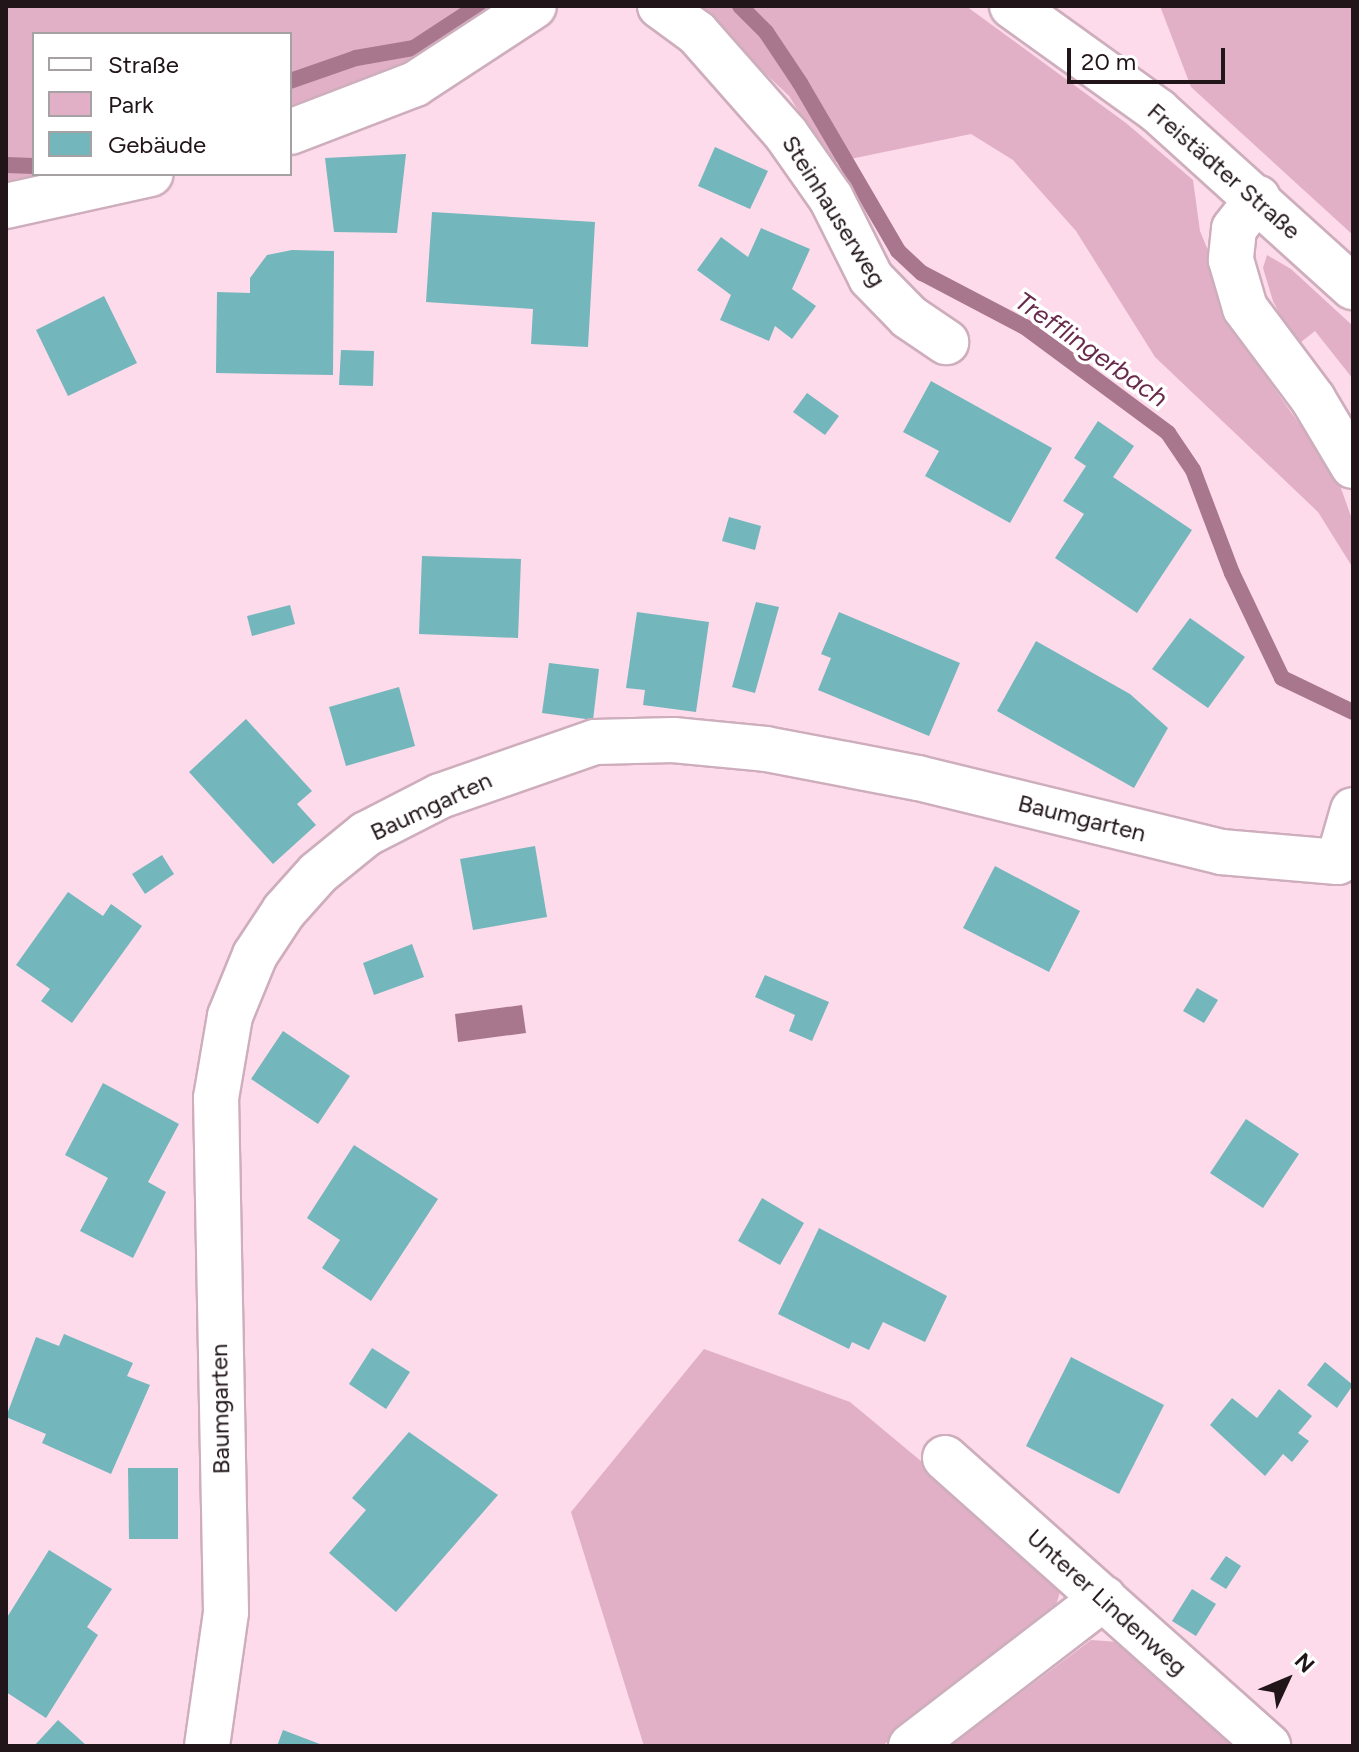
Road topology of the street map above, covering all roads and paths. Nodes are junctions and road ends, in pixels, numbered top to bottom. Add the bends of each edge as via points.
1 (534, 6) edge
2 (660, 6) edge
3 (1012, 6) edge
4 (292, 131) edge
5 (141, 176) edge
6 (1258, 198) junction
7 (6, 206) edge
8 (1353, 287) edge
9 (946, 342) dead end
10 (1353, 466) edge
11 (1353, 810) edge
12 (1346, 870) edge
13 (945, 1458) dead end
14 (1104, 1598) junction
15 (207, 1746) edge
16 (911, 1746) edge
17 (1268, 1746) edge

1 - 4 street via 415,84
2 - 9 street, Steinhauserweg via 697,33 786,134 831,198 871,278 909,317
3 - 6 street, Freistädter Straße via 1158,111
5 - 7 street
6 - 8 street, Freistädter Straße
6 - 10 street via 1234,229 1231,260 1245,308 1313,399
11 - 12 street, Baumgarten
12 - 15 street, Baumgarten via 1221,852 918,778 766,749 673,740 595,742 440,796 366,834 318,873 284,911 255,955 230,1016 216,1098 215,1180 226,1612
13 - 14 street, Unterer Lindenweg
14 - 16 street
14 - 17 street, Unterer Lindenweg

